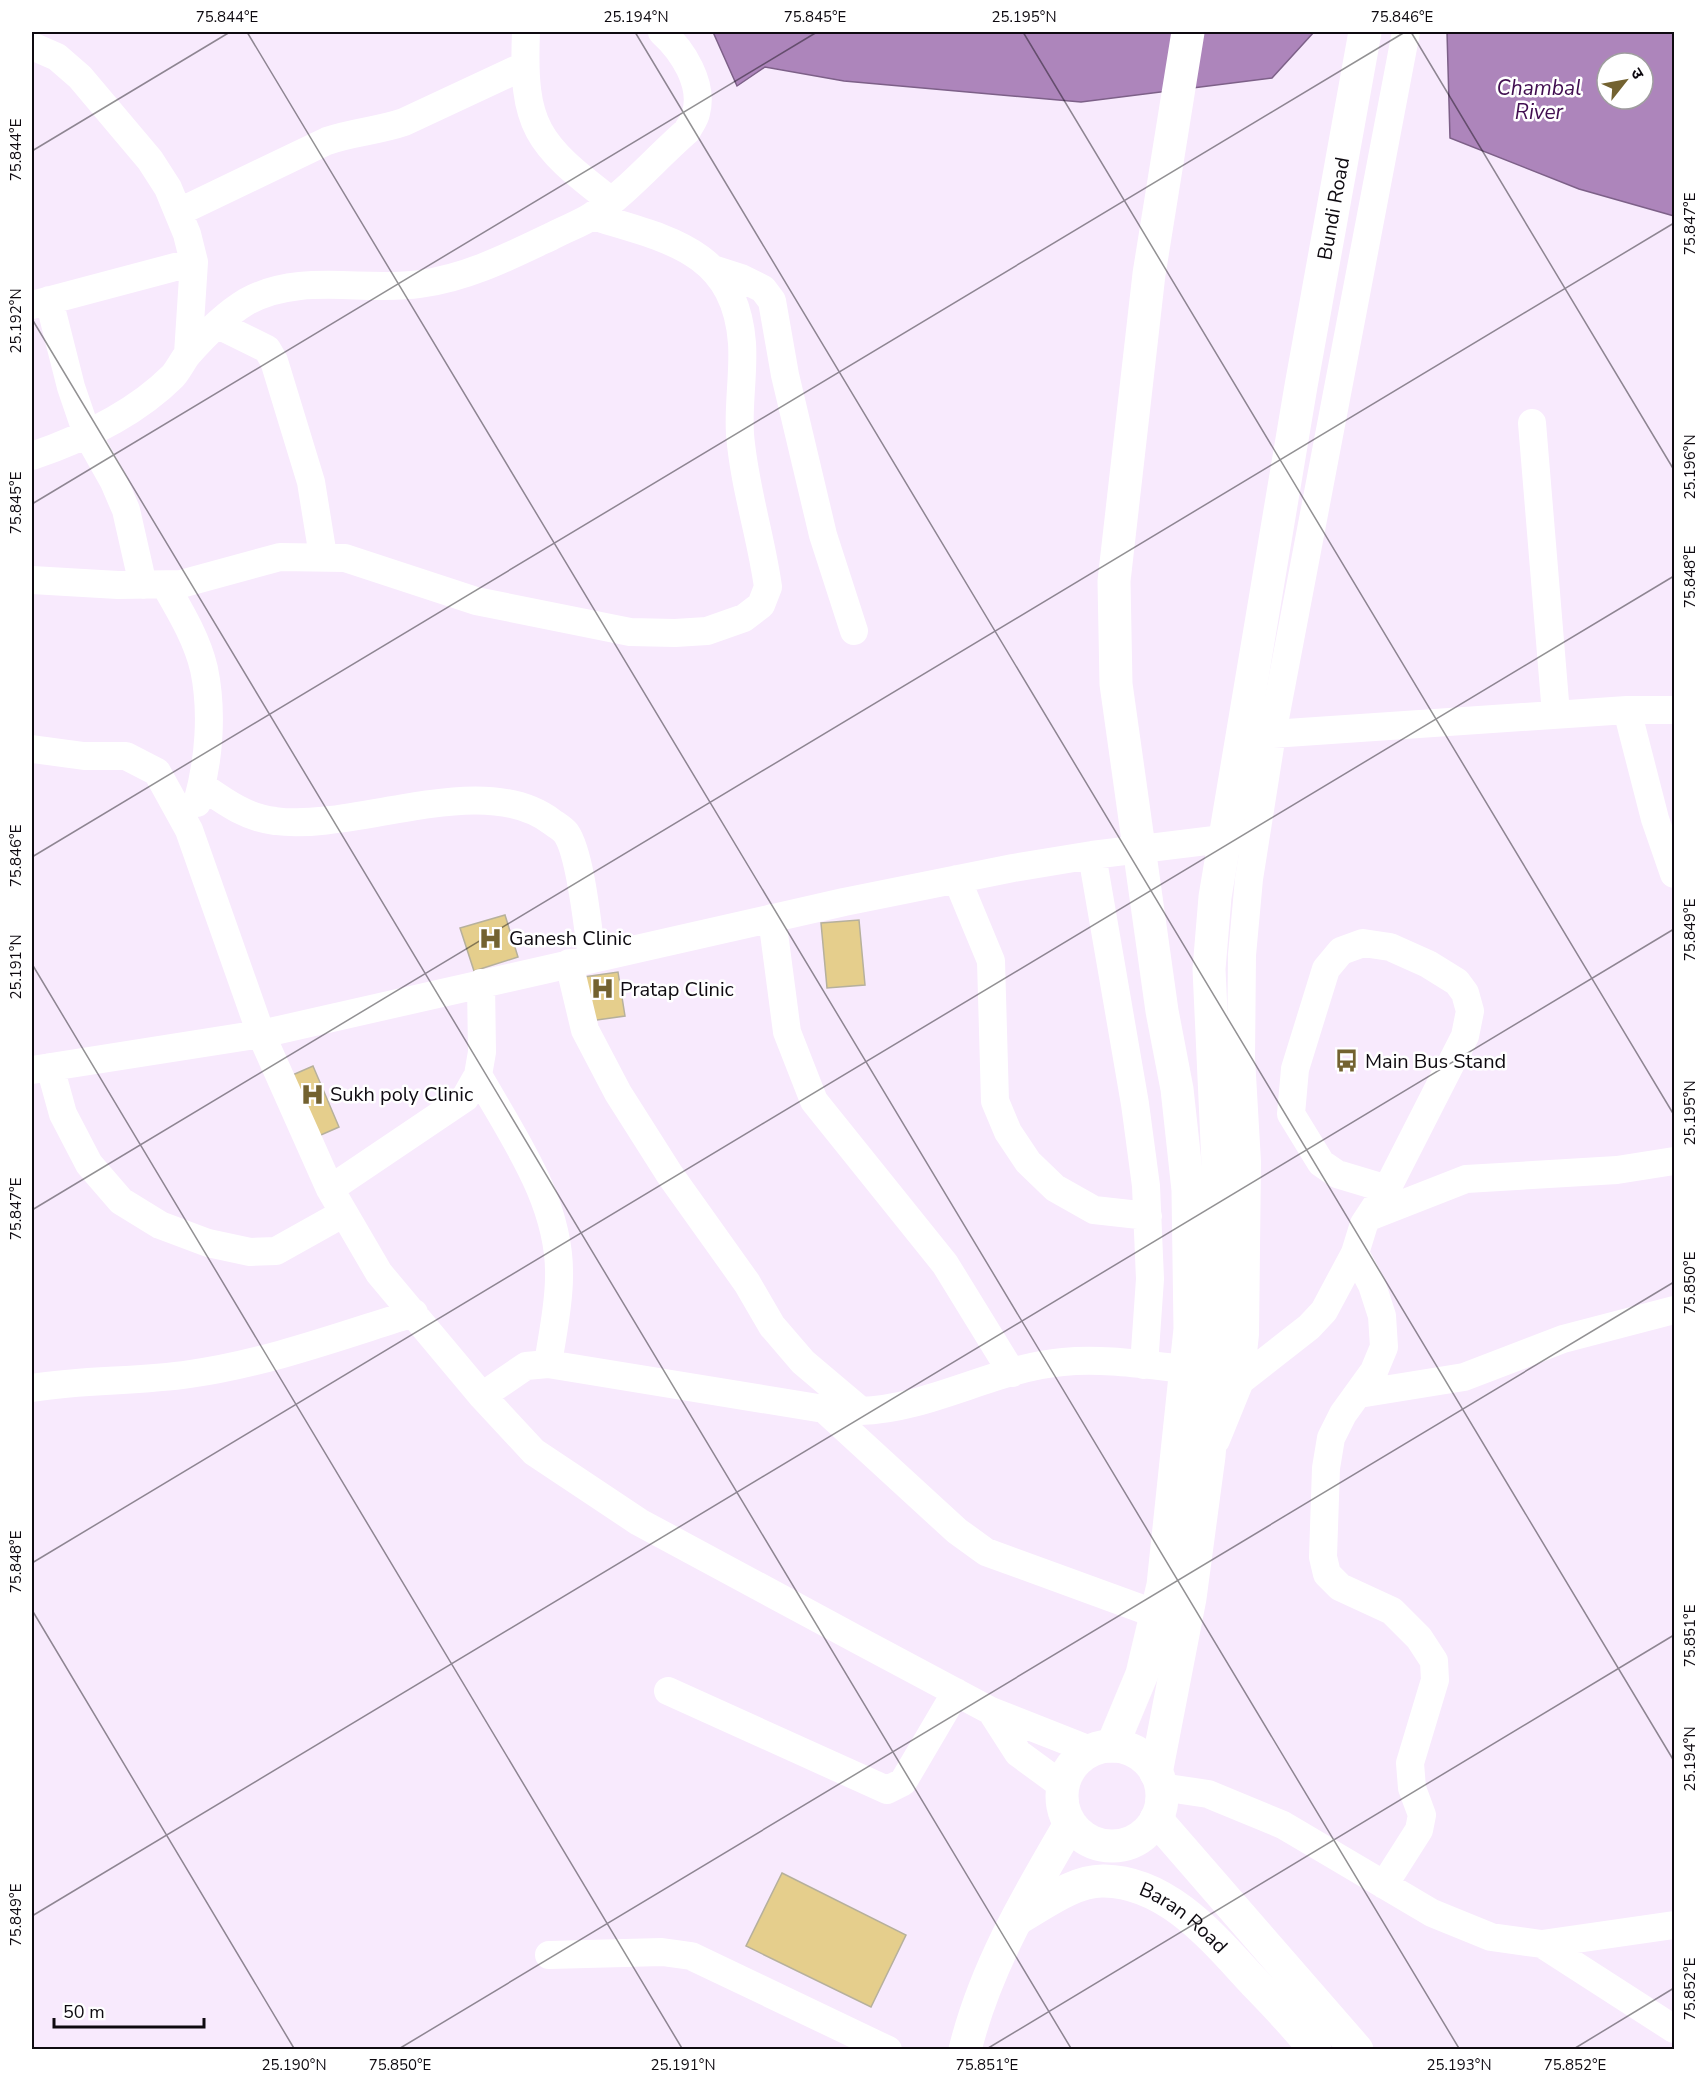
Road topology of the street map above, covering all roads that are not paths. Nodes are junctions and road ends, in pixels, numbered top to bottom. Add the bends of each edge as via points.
1 (526, 32) edge
2 (662, 32) edge
3 (1188, 32) edge
4 (1365, 32) edge
5 (1406, 32) edge
6 (32, 46) edge
7 (524, 66) junction
8 (601, 208) junction
9 (179, 212) junction
10 (194, 262) junction
11 (713, 269) junction
12 (40, 303) edge
13 (218, 325) junction
14 (188, 354) junction
15 (1532, 423) dead end
16 (87, 434) junction
17 (32, 456) edge
18 (323, 556) junction
19 (32, 580) edge
20 (154, 585) junction
21 (854, 631) dead end
22 (1627, 710) junction
23 (1674, 710) edge
24 (1556, 714) junction
25 (1272, 734) junction
26 (32, 749) edge
27 (202, 786) junction
28 (189, 830) junction
29 (1255, 835) junction
30 (1092, 855) junction
31 (1674, 874) edge
32 (957, 879) junction
33 (772, 918) junction
34 (580, 961) junction
35 (481, 983) junction
36 (261, 1034) junction
37 (41, 1068) edge
38 (478, 1075) junction
39 (1674, 1161) edge
40 (330, 1189) junction
41 (1387, 1189) junction
42 (344, 1213) junction
43 (1148, 1216) junction
44 (1370, 1217) junction
45 (1355, 1253) junction
46 (1674, 1310) edge
47 (414, 1313) junction
48 (548, 1364) junction
49 (1144, 1365) junction
50 (1186, 1369) junction
51 (1012, 1373) junction
52 (1239, 1381) junction
53 (32, 1388) edge
54 (1359, 1394) junction
55 (482, 1396) junction
56 (824, 1409) junction
57 (861, 1411) junction
58 (1209, 1456) junction
59 (1156, 1614) junction
60 (668, 1691) dead end
61 (956, 1692) junction
62 (991, 1711) junction
63 (1101, 1748) junction
64 (1159, 1780) junction
65 (1063, 1786) junction
66 (1156, 1820) junction
67 (1070, 1824) junction
68 (1384, 1885) junction
69 (1017, 1919) junction
70 (1674, 1925) edge
71 (1542, 1944) junction
72 (549, 1954) dead end
73 (1674, 2029) edge
74 (888, 2049) edge
75 (965, 2049) edge
76 (1314, 2049) edge
77 (1357, 2049) edge

1 - 7 street
2 - 8 street via 688,66 697,87 696,114 687,131
3 - 50 main road via 1149,274 1114,581 1116,684 1162,1011 1177,1089 1188,1190 1190,1329
4 - 58 main road, Bundi Road via 1215,897 1209,969 1218,1140 1217,1336
5 - 25 street
6 - 9 street via 57,57 80,77 150,160
7 - 8 street via 534,124 549,149
7 - 9 street via 404,122 327,141
8 - 11 street via 673,241
8 - 13 street via 516,253 462,275 420,284 375,287 298,285 245,303
9 - 10 street
10 - 12 street
10 - 14 street
11 - 18 street via 737,309 742,343 742,460 768,587 761,605 753,612 707,631 630,632 476,601 370,564
11 - 21 street via 762,289 772,301 785,375 823,535
12 - 16 street
13 - 14 street
13 - 18 street via 267,349 274,360 311,482
14 - 16 street via 173,375 139,403
15 - 24 street
16 - 17 street
16 - 20 street via 114,482
18 - 20 street via 280,557 181,584
19 - 20 street
20 - 27 street via 189,628 203,667 208,719
22 - 23 street
22 - 24 street
22 - 31 street via 1655,819
24 - 25 street
25 - 29 street
26 - 28 street via 84,756 126,756 147,766 157,772
27 - 28 street
27 - 34 street via 237,810 275,822 312,821 468,801 509,802 541,813 566,833 579,871
28 - 36 street
29 - 30 street
29 - 52 street via 1242,954 1241,1058 1247,1162 1245,1334
30 - 32 street
30 - 43 street via 1136,1104
32 - 33 street
32 - 43 street via 991,961 995,1101 1008,1132 1028,1162 1054,1188 1094,1210
33 - 34 street
33 - 51 street via 787,1032 814,1101 945,1264
34 - 35 street
34 - 57 street via 585,1030 618,1093 772,1326 803,1362
35 - 36 street
35 - 38 street via 482,1052
36 - 37 street
36 - 40 street
37 - 42 street via 89,1164 121,1201 160,1225 208,1243 250,1252 276,1251
38 - 40 street via 465,1098
38 - 48 street via 532,1170 554,1226 560,1276
39 - 44 street via 1617,1170 1466,1179
40 - 42 street
41 - 41 street via 1466,1036 1470,1011 1457,982 1390,947 1363,943 1341,951 1326,969 1295,1069 1291,1114 1321,1163 1337,1174
41 - 44 street
42 - 47 street via 379,1273
43 - 49 street via 1150,1279
44 - 45 street
45 - 52 street via 1324,1311
45 - 54 street via 1372,1285 1382,1316 1384,1347
46 - 54 street via 1563,1339 1464,1377
47 - 53 street via 251,1364 135,1381
47 - 55 street
48 - 55 street via 526,1366
48 - 56 street
49 - 50 street
49 - 51 street via 1063,1362
50 - 59 main road via 1176,1480
51 - 57 street via 904,1404
52 - 58 street
54 - 68 street via 1331,1438 1323,1557 1327,1574 1340,1587 1392,1611 1419,1638 1434,1661 1435,1680 1410,1763 1412,1788 1422,1815 1419,1830
55 - 61 street via 534,1452 639,1522
56 - 57 street
56 - 59 street via 957,1531 986,1552
58 - 64 main road, Bundi Road
59 - 63 main road via 1142,1674
60 - 61 street via 887,1790 903,1782
61 - 62 street
62 - 63 street
62 - 65 street via 1018,1753
63 - 64 main road via 1138,1753
63 - 65 main road via 1077,1759
64 - 66 main road via 1160,1809
64 - 68 street via 1208,1794 1283,1825
65 - 67 main road via 1063,1806
66 - 67 main road via 1142,1836 1119,1845 1104,1845 1085,1838
66 - 77 main road, Baran Road
67 - 69 main road
68 - 71 street via 1432,1913 1491,1937
69 - 75 main road via 980,1999
69 - 76 main road, Baran Road via 1073,1888 1103,1881 1139,1887 1175,1906 1208,1933
70 - 71 street
71 - 73 street
72 - 74 street via 662,1952 691,1956

